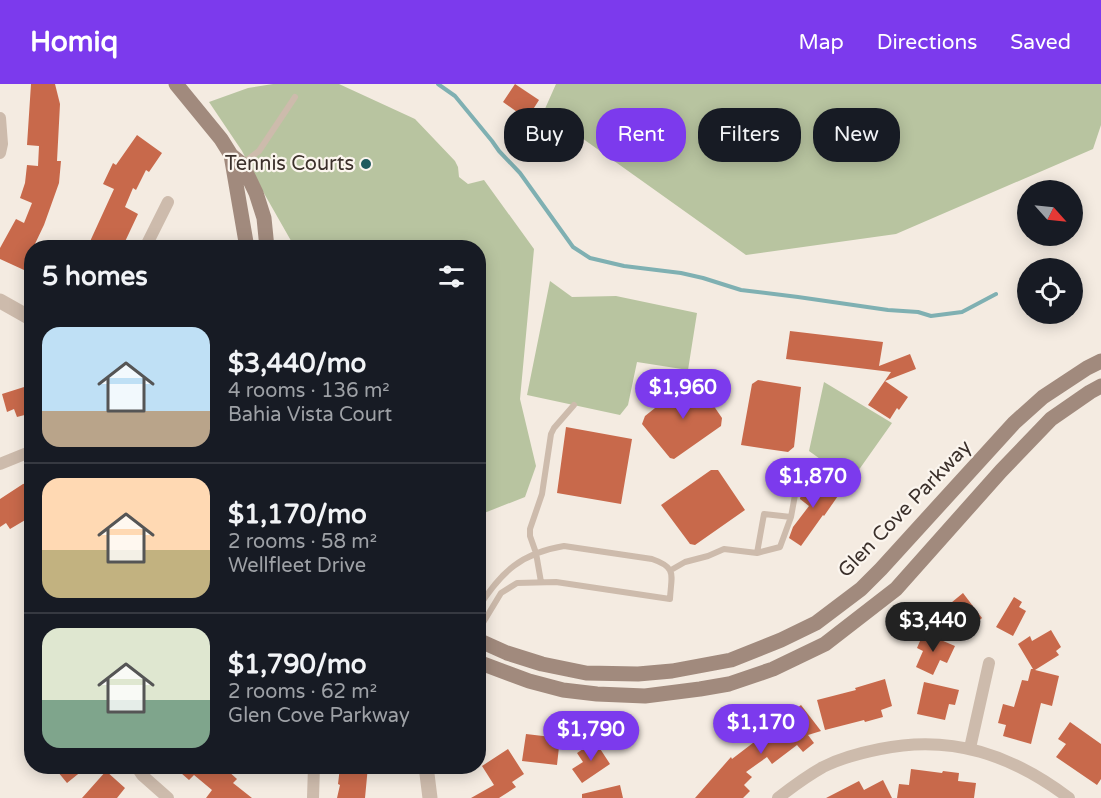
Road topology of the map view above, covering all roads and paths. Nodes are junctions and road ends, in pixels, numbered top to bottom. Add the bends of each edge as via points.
1 (176, 84) edge
2 (296, 97) dead end
3 (0, 118) edge
4 (0, 153) edge
5 (235, 163) junction
6 (168, 202) dead end
7 (150, 240) edge
8 (246, 240) edge
9 (266, 240) edge
10 (0, 301) edge
11 (24, 314) edge
12 (1101, 361) edge
13 (1101, 386) edge
14 (574, 405) dead end
15 (24, 454) edge
16 (0, 464) edge
17 (799, 472) dead end
18 (791, 517) junction
19 (536, 553) junction
20 (757, 553) junction
21 (670, 570) junction
22 (542, 582) junction
23 (486, 596) edge
24 (486, 618) edge
25 (486, 643) edge
26 (989, 663) dead end
27 (486, 665) edge
28 (970, 748) junction
29 (142, 774) edge
30 (314, 774) edge
31 (427, 774) edge
32 (168, 798) edge
33 (313, 798) edge
34 (430, 798) edge
35 (778, 798) edge
36 (1069, 798) edge

1 - 5 main road via 221,139
2 - 5 lane via 259,151
3 - 4 street
5 - 8 main road
5 - 9 main road via 256,193
6 - 7 street
10 - 11 street
12 - 25 main road, Glen Cove Parkway via 1043,397 1014,423 861,589 816,623 781,640 731,660 638,674 586,673 542,664
13 - 27 main road via 1051,419 896,589 825,644 773,669 729,684 645,696 563,690
14 - 19 lane via 551,434 542,494 530,529
15 - 16 street
17 - 18 lane
18 - 20 lane via 780,547
18 - 20 lane via 764,514
19 - 21 lane via 564,546 652,559
19 - 22 lane
19 - 23 lane via 508,570
20 - 21 lane via 724,549
21 - 22 lane via 670,599
22 - 24 lane via 517,583 501,593
26 - 28 street
28 - 35 street via 926,744 854,754 824,767
28 - 36 street via 1012,763
29 - 32 street
30 - 33 street
31 - 34 street

